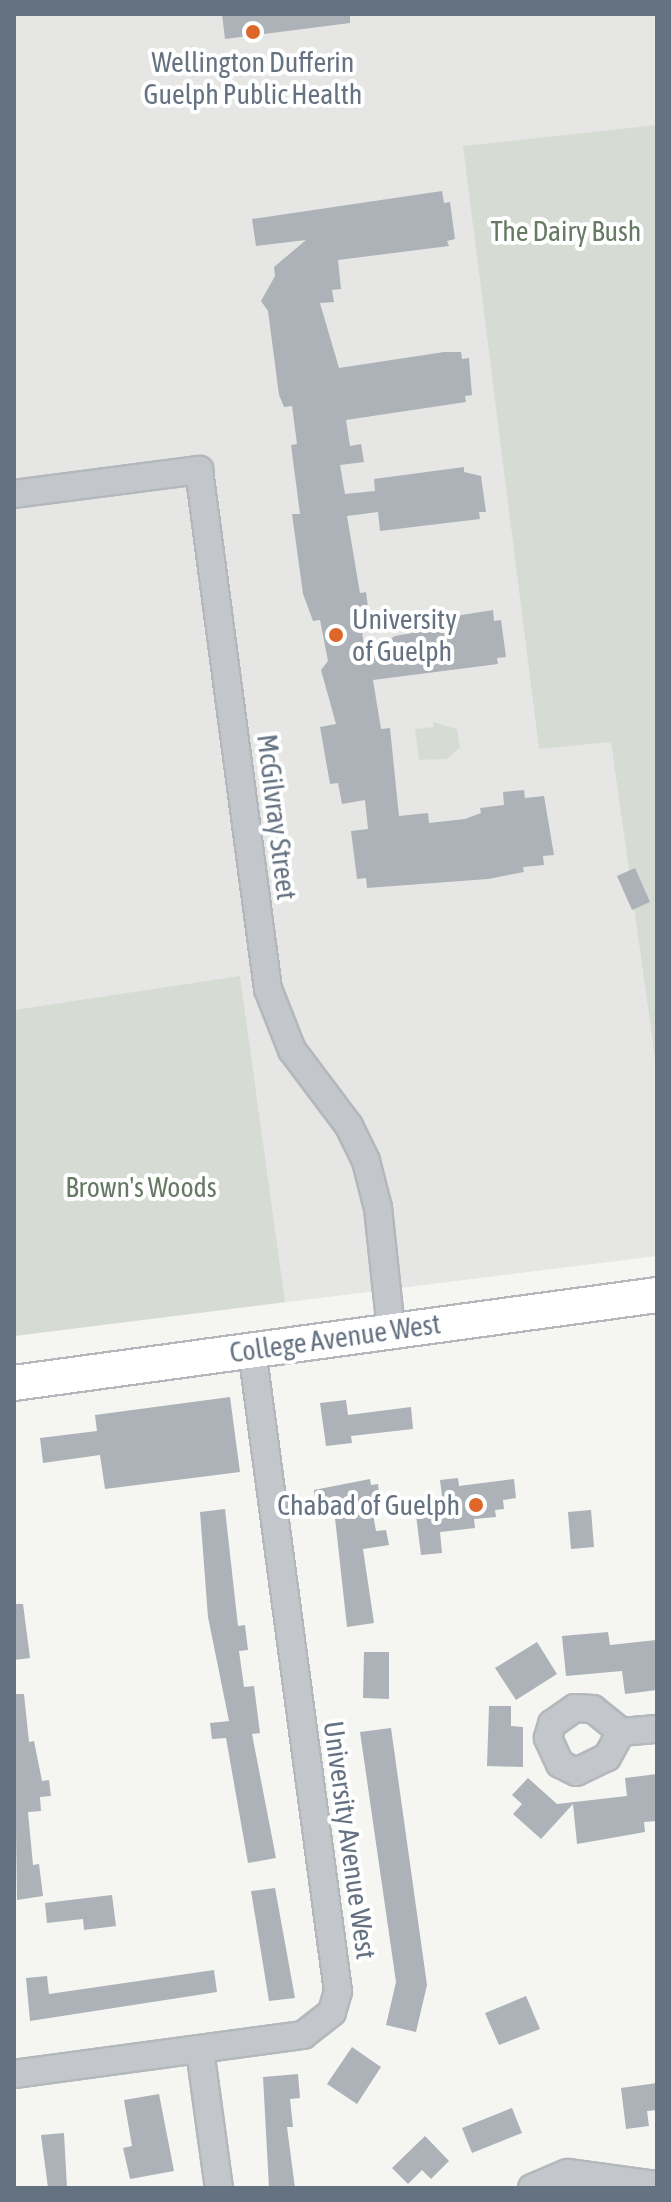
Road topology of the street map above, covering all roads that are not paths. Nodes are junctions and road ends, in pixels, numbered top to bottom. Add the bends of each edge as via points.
1 (14, 494) edge
2 (657, 1295) edge
3 (391, 1330) junction
4 (252, 1350) junction
5 (14, 1383) edge
6 (657, 1729) edge
7 (621, 1732) dead end
8 (200, 2050) junction
9 (14, 2074) edge
10 (657, 2185) edge
11 (219, 2188) edge
12 (532, 2188) edge

1 - 3 street, McGilvray Street via 199,470 268,989 292,1050 349,1126 366,1161 378,1208
2 - 3 main road, College Avenue West
3 - 4 main road, College Avenue West
4 - 5 main road, College Avenue West
4 - 8 street, University Avenue West via 338,1991 332,2012 303,2035
6 - 7 street
8 - 9 street, University Avenue West
8 - 11 street
10 - 12 street via 568,2173

